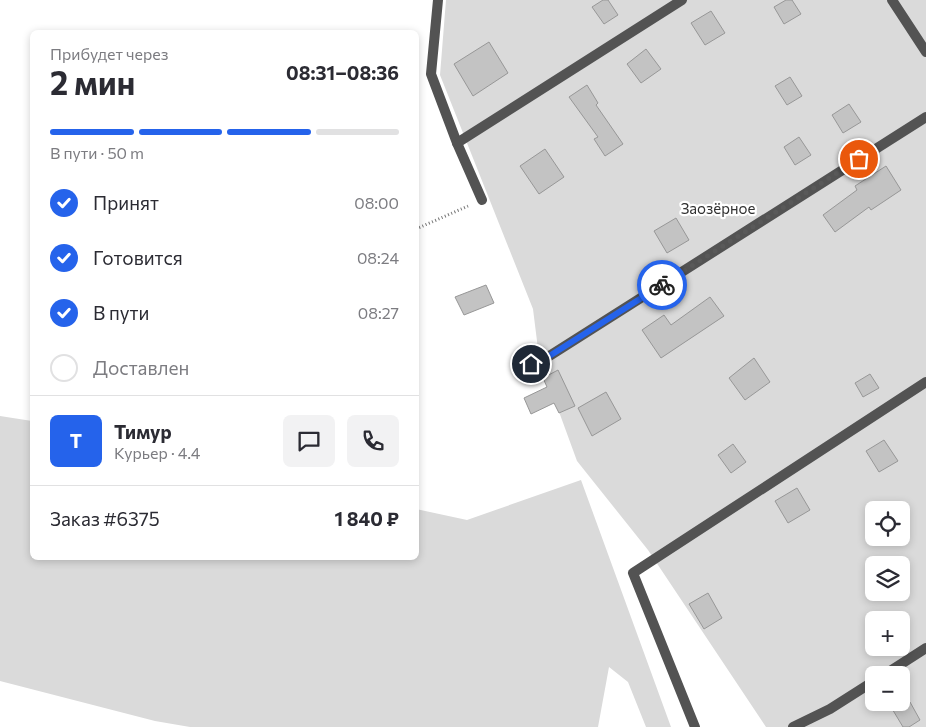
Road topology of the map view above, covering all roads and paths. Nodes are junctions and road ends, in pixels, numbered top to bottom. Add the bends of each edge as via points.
1 (438, 0) edge
2 (682, 0) edge
3 (892, 0) edge
4 (926, 52) edge
5 (926, 117) edge
6 (457, 143) junction
7 (482, 200) joint
8 (419, 228) edge
9 (531, 364) dead end
10 (926, 382) edge
11 (926, 648) edge
12 (898, 666) edge
13 (865, 687) edge
14 (695, 727) edge
15 (793, 727) edge

1 - 6 street via 431,74
2 - 6 street
3 - 4 street
5 - 9 street via 543,360
6 - 7 street
7 - 8 path
10 - 14 street via 633,573
11 - 12 street
13 - 15 street

